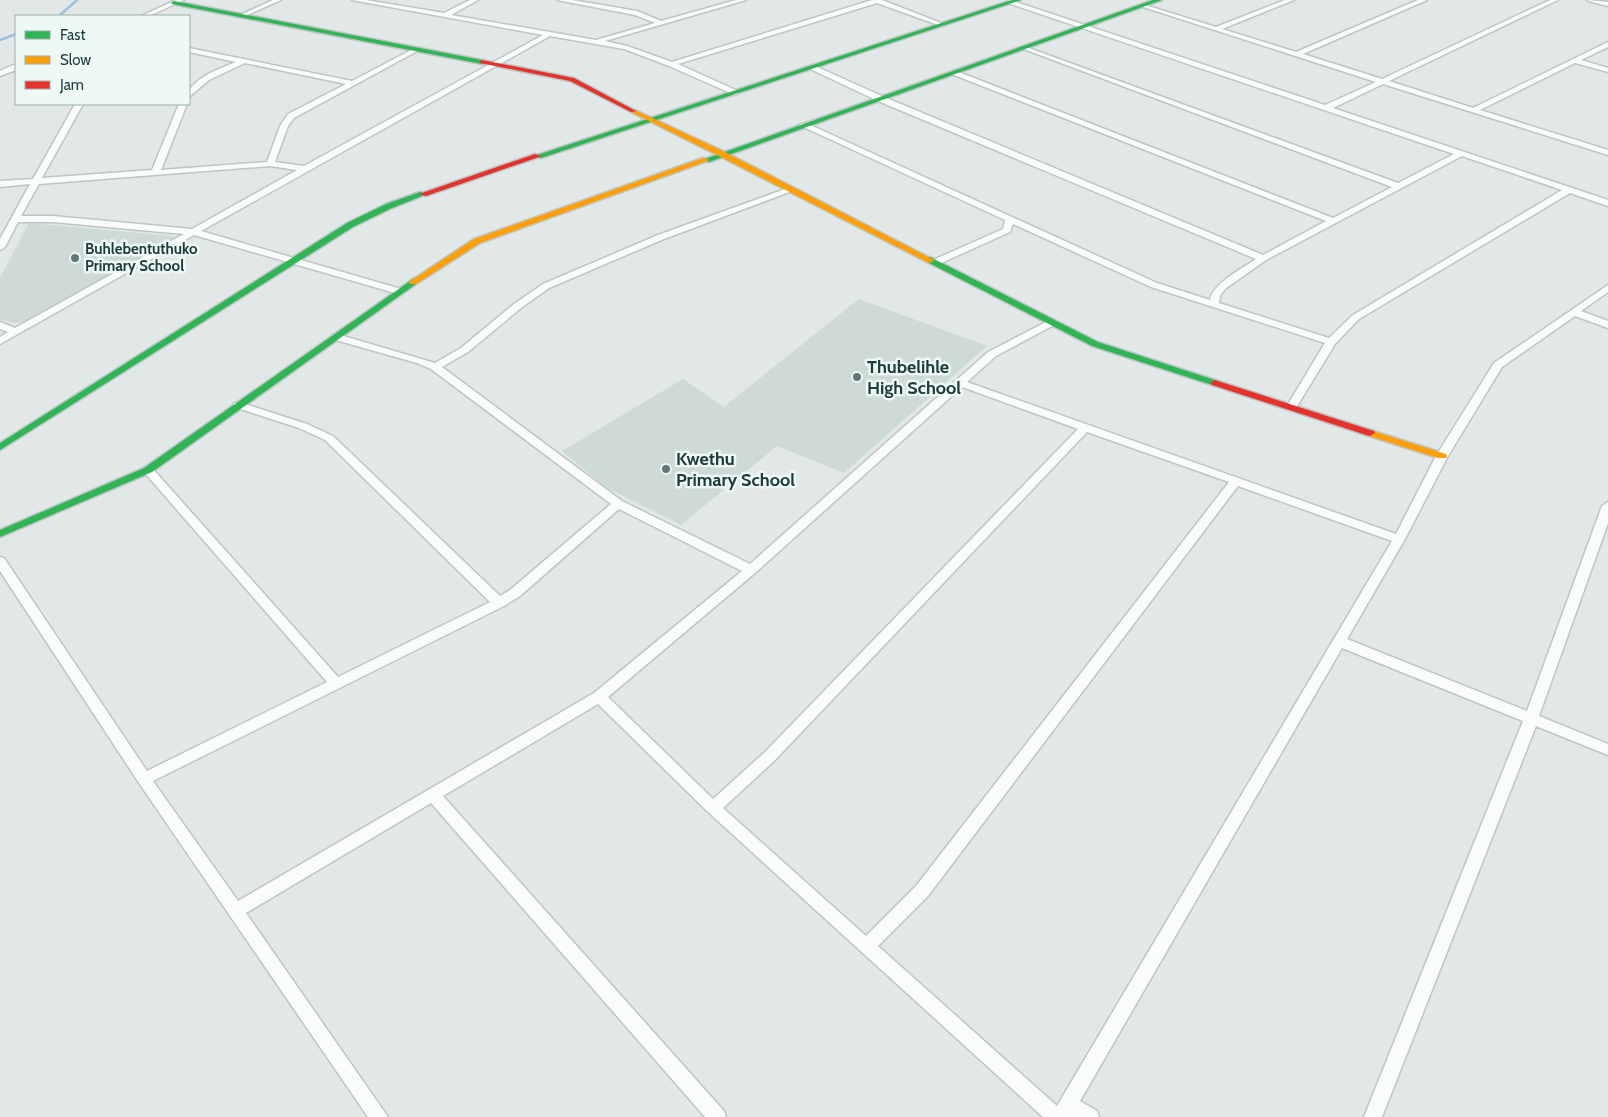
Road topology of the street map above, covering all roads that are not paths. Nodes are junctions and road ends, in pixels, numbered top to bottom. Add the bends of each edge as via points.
1 (278, 0) edge
2 (355, 0) edge
3 (475, 0) edge
4 (560, 0) edge
5 (743, 0) edge
6 (877, 0) edge
7 (1159, 0) edge
8 (1291, 0) edge
9 (1424, 0) edge
10 (1555, 0) edge
11 (1590, 0) edge
12 (178, 1) edge
13 (374, 1) edge
14 (1014, 1) edge
15 (1608, 4) edge
16 (1143, 6) junction
17 (146, 15) edge
18 (242, 16) junction
19 (444, 16) junction
20 (660, 23) junction
21 (942, 25) junction
22 (1082, 27) junction
23 (1216, 29) junction
24 (550, 34) junction
25 (596, 42) junction
26 (1608, 44) edge
27 (1024, 48) junction
28 (417, 49) junction
29 (190, 50) edge
30 (1295, 55) junction
31 (244, 61) junction
32 (1577, 61) junction
33 (496, 64) junction
34 (672, 64) junction
35 (15, 67) edge
36 (812, 68) junction
37 (1608, 70) edge
38 (952, 73) junction
39 (0, 74) edge
40 (1382, 82) junction
41 (353, 83) junction
42 (190, 93) edge
43 (734, 93) junction
44 (881, 99) junction
45 (78, 105) edge
46 (182, 105) edge
47 (1324, 108) junction
48 (1472, 111) junction
49 (648, 119) junction
50 (804, 125) junction
51 (1608, 153) edge
52 (722, 154) junction
53 (1460, 154) junction
54 (270, 164) junction
55 (305, 169) junction
56 (156, 171) junction
57 (35, 181) junction
58 (0, 184) edge
59 (1398, 186) junction
60 (791, 190) junction
61 (1570, 190) junction
62 (1608, 203) edge
63 (14, 219) junction
64 (1010, 219) junction
65 (1334, 221) junction
66 (193, 232) junction
67 (0, 247) edge
68 (1263, 258) junction
69 (291, 261) junction
70 (936, 262) junction
71 (1608, 288) edge
72 (398, 291) junction
73 (1214, 305) junction
74 (1575, 312) junction
75 (1052, 322) junction
76 (0, 325) edge
77 (1608, 325) edge
78 (16, 332) junction
79 (336, 337) junction
80 (0, 341) edge
81 (1331, 342) junction
82 (435, 367) junction
83 (961, 383) junction
84 (238, 405) junction
85 (1292, 406) junction
86 (1084, 428) junction
87 (0, 447) edge
88 (1442, 456) junction
89 (148, 470) junction
90 (1236, 481) junction
91 (618, 504) junction
92 (1607, 509) edge
93 (0, 534) edge
94 (1399, 539) junction
95 (0, 561) edge
96 (751, 570) junction
97 (499, 603) junction
98 (1339, 641) junction
99 (336, 683) junction
100 (599, 697) junction
101 (1532, 720) junction
102 (1608, 750) edge
103 (144, 779) junction
104 (433, 795) junction
105 (713, 808) junction
106 (235, 911) junction
107 (868, 945) junction
108 (1062, 1113) edge
109 (379, 1117) edge
110 (717, 1117) edge
111 (1090, 1117) edge
112 (1373, 1117) edge

1 - 18 street
2 - 13 street
3 - 19 street
4 - 20 street via 637,13
5 - 20 street
6 - 21 street
6 - 34 street
7 - 16 street
8 - 23 street
9 - 30 street
10 - 40 street
11 - 15 street
12 - 17 street
12 - 18 street
13 - 19 street
14 - 21 street
14 - 22 street
16 - 22 street
16 - 23 street
18 - 28 street
19 - 24 street
20 - 25 street
21 - 36 street
22 - 27 street
22 - 47 street
23 - 30 street
24 - 25 street
24 - 33 street
25 - 34 street via 639,51
26 - 32 street
27 - 38 street
27 - 59 street
28 - 33 street
28 - 41 street
29 - 31 street
30 - 40 street
31 - 41 street
31 - 42 street via 204,80
32 - 37 street
32 - 48 street
33 - 49 street via 572,79
33 - 55 street
34 - 43 street
35 - 39 street
36 - 43 street
36 - 44 street
38 - 44 street
38 - 65 street
40 - 47 street
40 - 48 street
41 - 54 street via 288,118
43 - 49 street
44 - 50 street
44 - 68 street
45 - 57 street
46 - 56 street
47 - 53 street
48 - 51 street
49 - 52 street
49 - 69 street via 400,201 350,225
50 - 52 street
50 - 64 street
52 - 60 street
52 - 72 street via 477,241
53 - 59 street
53 - 61 street
54 - 55 street
54 - 56 street
55 - 66 street
56 - 57 street
57 - 58 street
57 - 63 street
59 - 65 street
60 - 70 street
60 - 82 street via 661,237 546,286 470,347
61 - 62 street
61 - 81 street via 1373,306 1356,317
63 - 66 street via 70,220
63 - 67 street
64 - 70 street via 1006,230
64 - 73 street via 1132,276
65 - 68 street
66 - 69 street
66 - 78 street
68 - 73 street via 1222,287 1215,296
69 - 72 street
69 - 87 street
70 - 75 street
71 - 74 street
72 - 79 street
73 - 81 street
74 - 77 street
74 - 88 street via 1498,365
75 - 83 street via 998,350
75 - 85 street via 1110,350
76 - 78 street
78 - 80 street
79 - 82 street via 421,360
79 - 84 street
81 - 85 street
82 - 91 street
83 - 86 street
83 - 96 street
84 - 89 street
84 - 97 street via 329,438
85 - 88 street
86 - 90 street
86 - 105 street via 770,756
88 - 94 street
89 - 93 street
89 - 99 street
90 - 94 street
90 - 107 street via 922,891
91 - 96 street
91 - 97 street via 515,593
92 - 101 street
94 - 98 street
95 - 103 street
96 - 100 street
97 - 99 street
98 - 101 street
98 - 108 street
99 - 103 street
100 - 104 street
100 - 105 street
101 - 102 street
101 - 112 street
103 - 106 street
104 - 106 street
104 - 110 street
105 - 107 street
106 - 109 street
107 - 108 street
108 - 111 street

